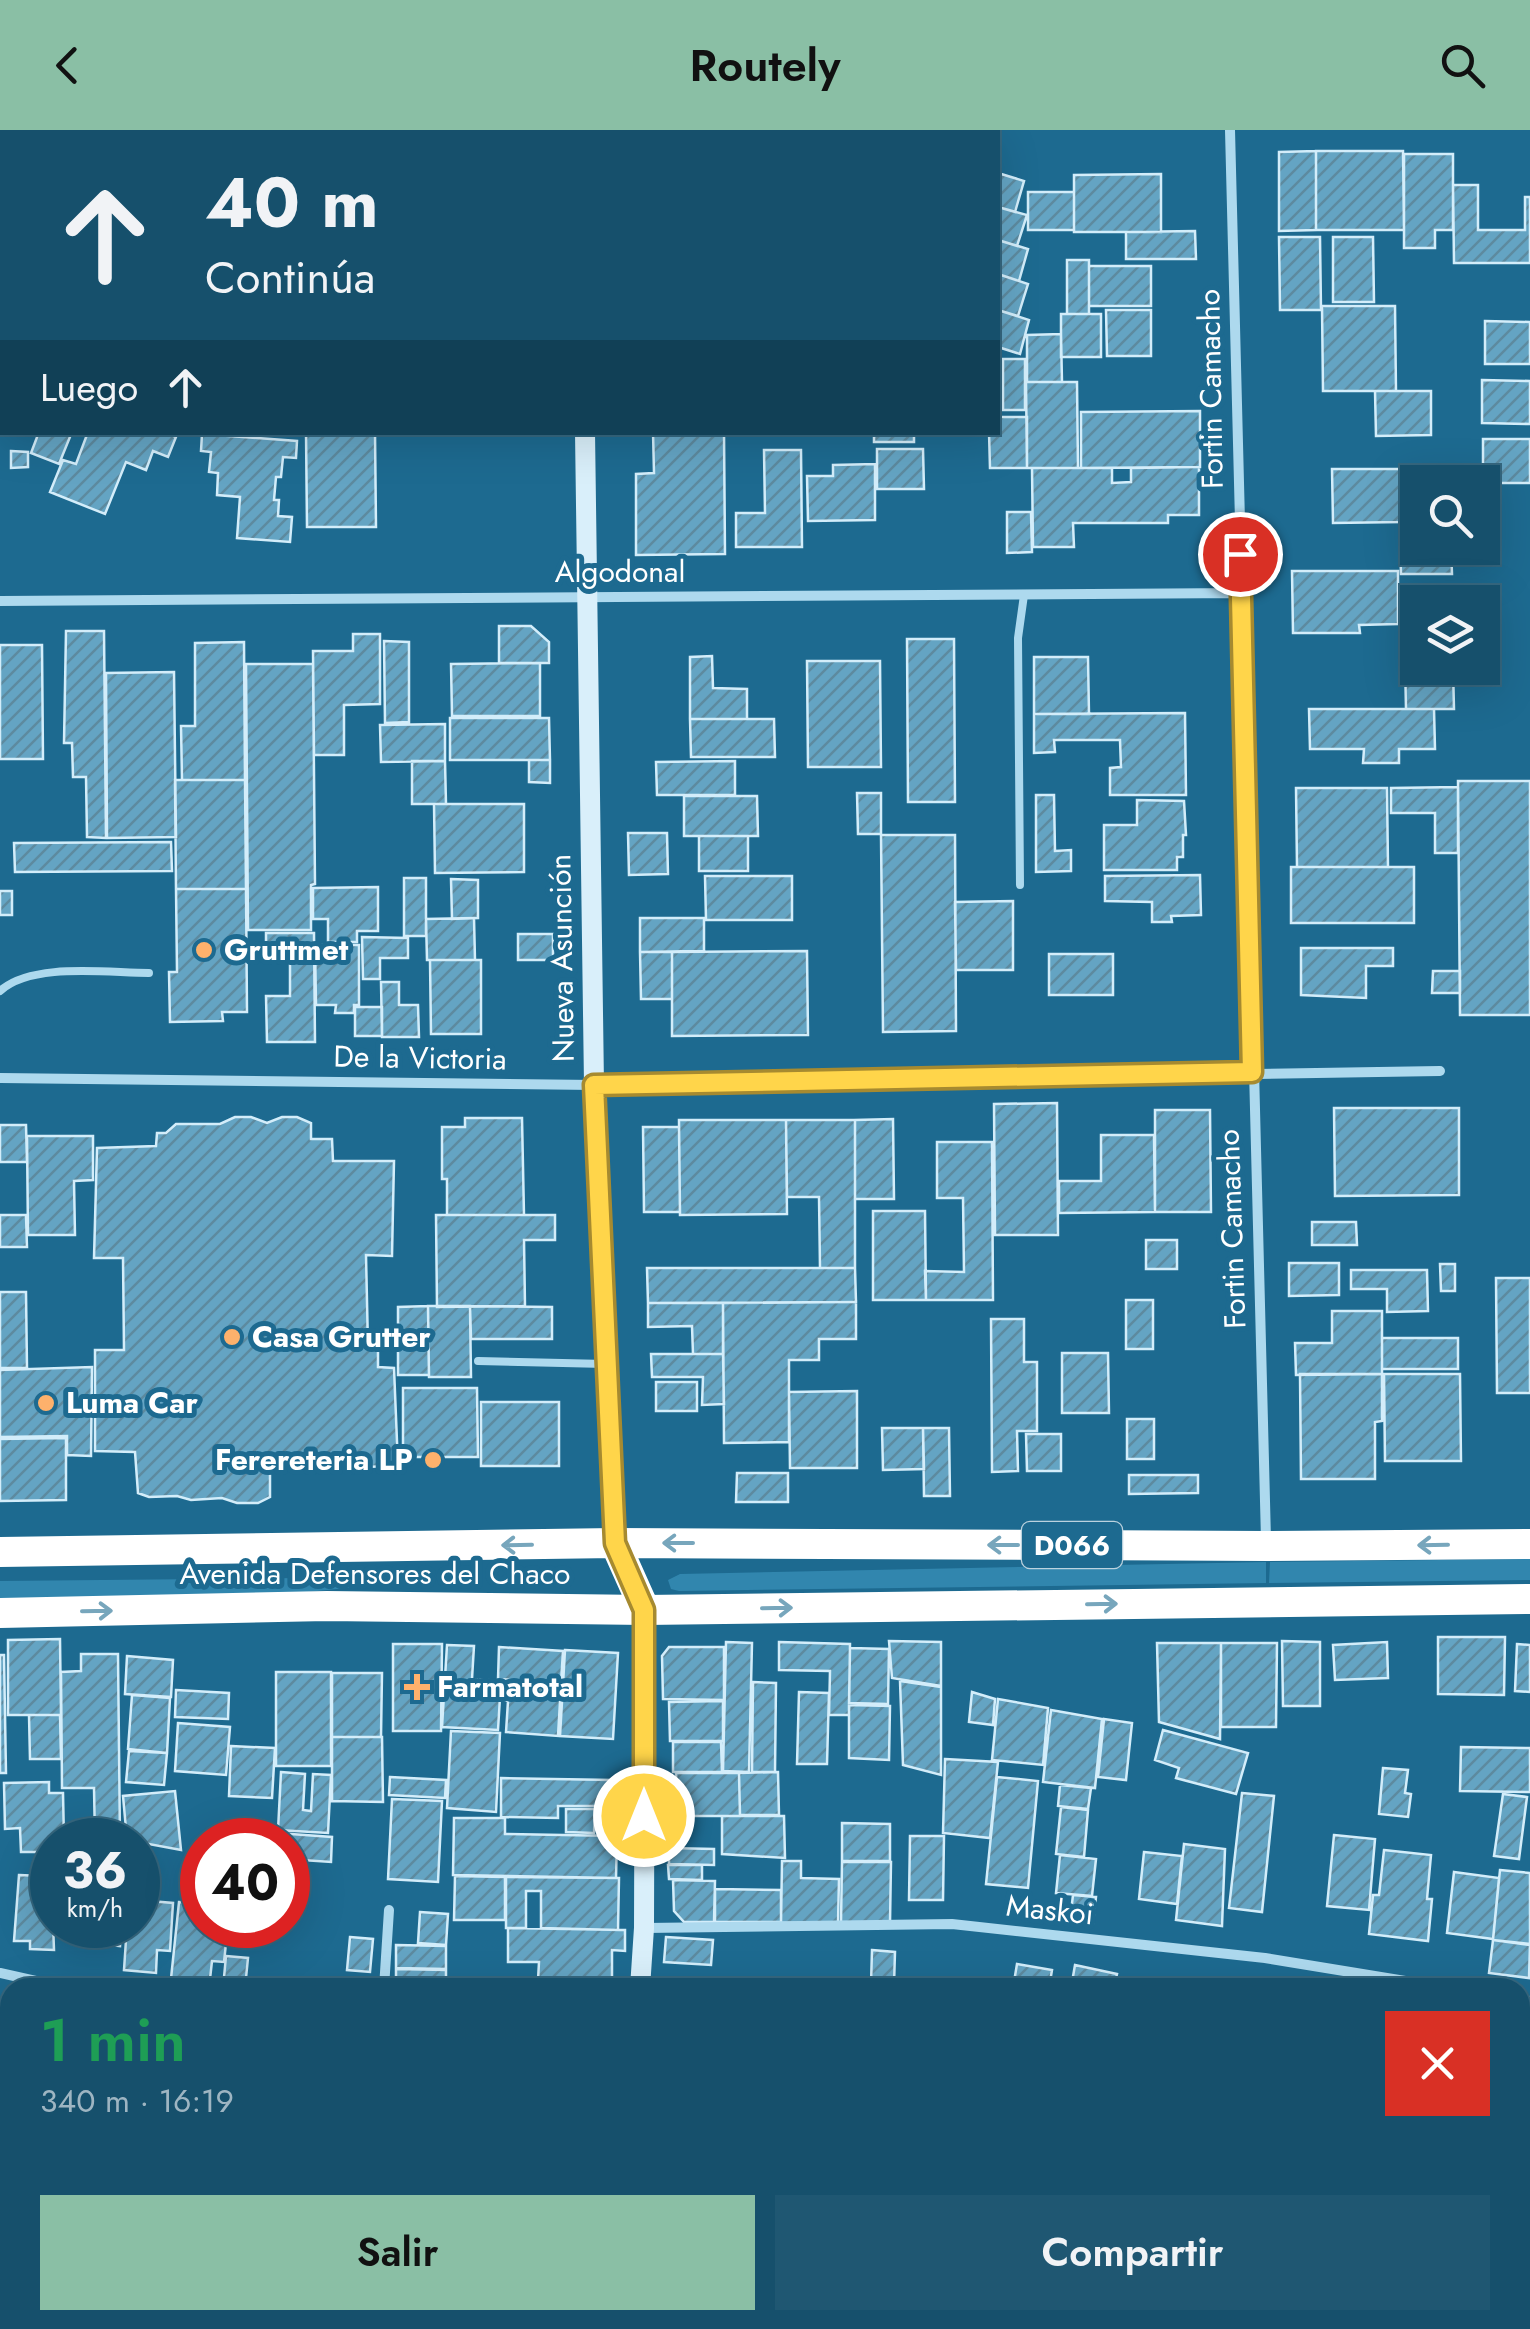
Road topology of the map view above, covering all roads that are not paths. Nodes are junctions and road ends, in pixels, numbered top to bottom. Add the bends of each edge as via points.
1 (1230, 130) edge
2 (585, 435) edge
3 (1240, 593) junction
4 (1024, 595) junction
5 (588, 598) junction
6 (0, 600) edge
7 (1020, 885) dead end
8 (149, 973) dead end
9 (0, 991) edge
10 (1440, 1071) dead end
11 (1252, 1072) junction
12 (0, 1078) edge
13 (594, 1085) junction
14 (478, 1361) dead end
15 (606, 1364) junction
16 (615, 1543) junction
17 (1530, 1544) edge
18 (1266, 1546) junction
19 (0, 1552) edge
20 (640, 1599) junction
21 (1530, 1600) edge
22 (0, 1613) edge
23 (389, 1910) dead end
24 (644, 1928) junction
25 (385, 1978) edge
26 (641, 1978) edge
27 (1387, 1978) edge

1 - 3 street, Fortin Camacho
2 - 5 street, Nueva Asunción
3 - 4 street, Algodonal
3 - 11 street, Fortin Camacho
4 - 5 street, Algodonal
4 - 7 lane via 1018,638
5 - 6 street, Algodonal
5 - 13 street, Nueva Asunción
8 - 9 lane via 35,973
10 - 11 street, De la Victoria
11 - 13 street, De la Victoria
11 - 18 street, Fortin Camacho
12 - 13 street, De la Victoria
13 - 15 street, Nueva Asunción
14 - 15 lane
15 - 16 street, Nueva Asunción
18 -> 16 highway, Avenida Defensores del Chaco / D066
16 -> 19 highway, Avenida Defensores del Chaco / D066
16 - 20 highway
17 -> 18 highway, Avenida Defensores del Chaco / D066
20 -> 21 highway, Avenida Defensores del Chaco / D066
22 -> 20 highway, Avenida Defensores del Chaco / D066
20 - 24 street
23 - 25 street
24 - 26 street
24 - 27 street, Maskoi via 952,1924

